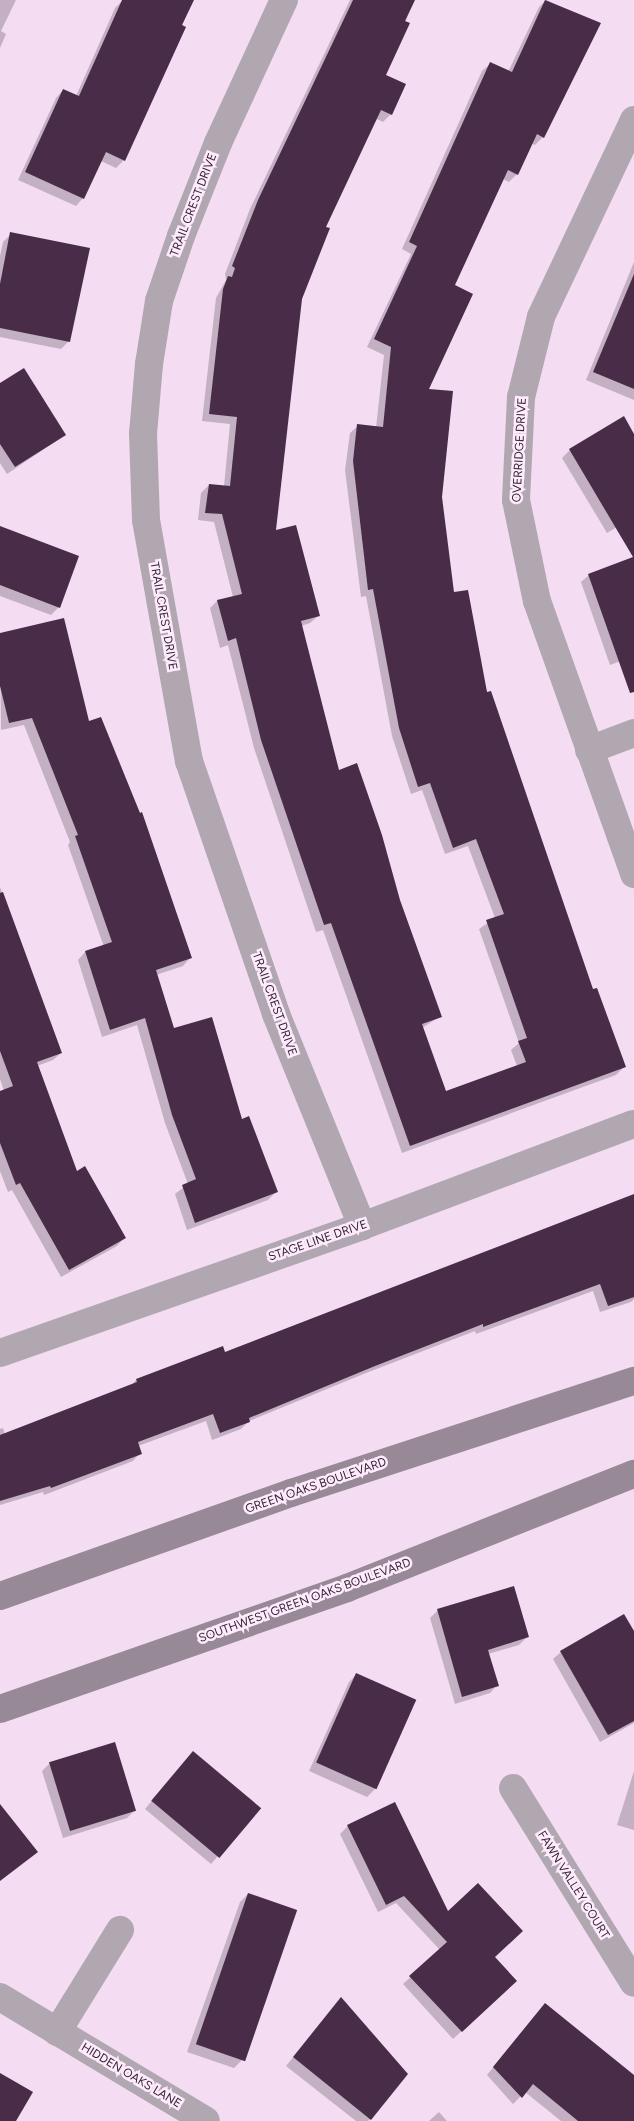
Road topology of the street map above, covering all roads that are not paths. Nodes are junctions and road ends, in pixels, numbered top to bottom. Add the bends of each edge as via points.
1 (284, 0) edge
2 (634, 120) edge
3 (634, 733) edge
4 (589, 750) junction
5 (634, 874) edge
6 (634, 1124) edge
7 (362, 1226) junction
8 (2, 1348) edge
9 (634, 1382) edge
10 (634, 1474) edge
11 (0, 1596) edge
12 (0, 1709) edge
13 (514, 1788) dead end
14 (120, 1930) dead end
15 (634, 1983) edge
16 (0, 1997) edge
17 (57, 2032) junction
18 (206, 2121) edge

1 - 7 street, TRAIL CREST DRIVE via 218,143 159,301 143,434 146,520 189,761 276,1014
2 - 4 street, OVERRIDGE DRIVE via 541,317 521,397 516,500 537,601
3 - 4 street
4 - 5 street, OVERRIDGE DRIVE
6 - 7 street, STAGE LINE DRIVE
7 - 8 street, STAGE LINE DRIVE
9 - 11 main road, GREEN OAKS BOULEVARD via 291,1493
10 - 12 main road, SOUTHWEST GREEN OAKS BOULEVARD via 347,1588
13 - 15 street, FAWN VALLEY COURT
14 - 17 street
16 - 17 street, HIDDEN OAKS LANE
17 - 18 street, HIDDEN OAKS LANE

